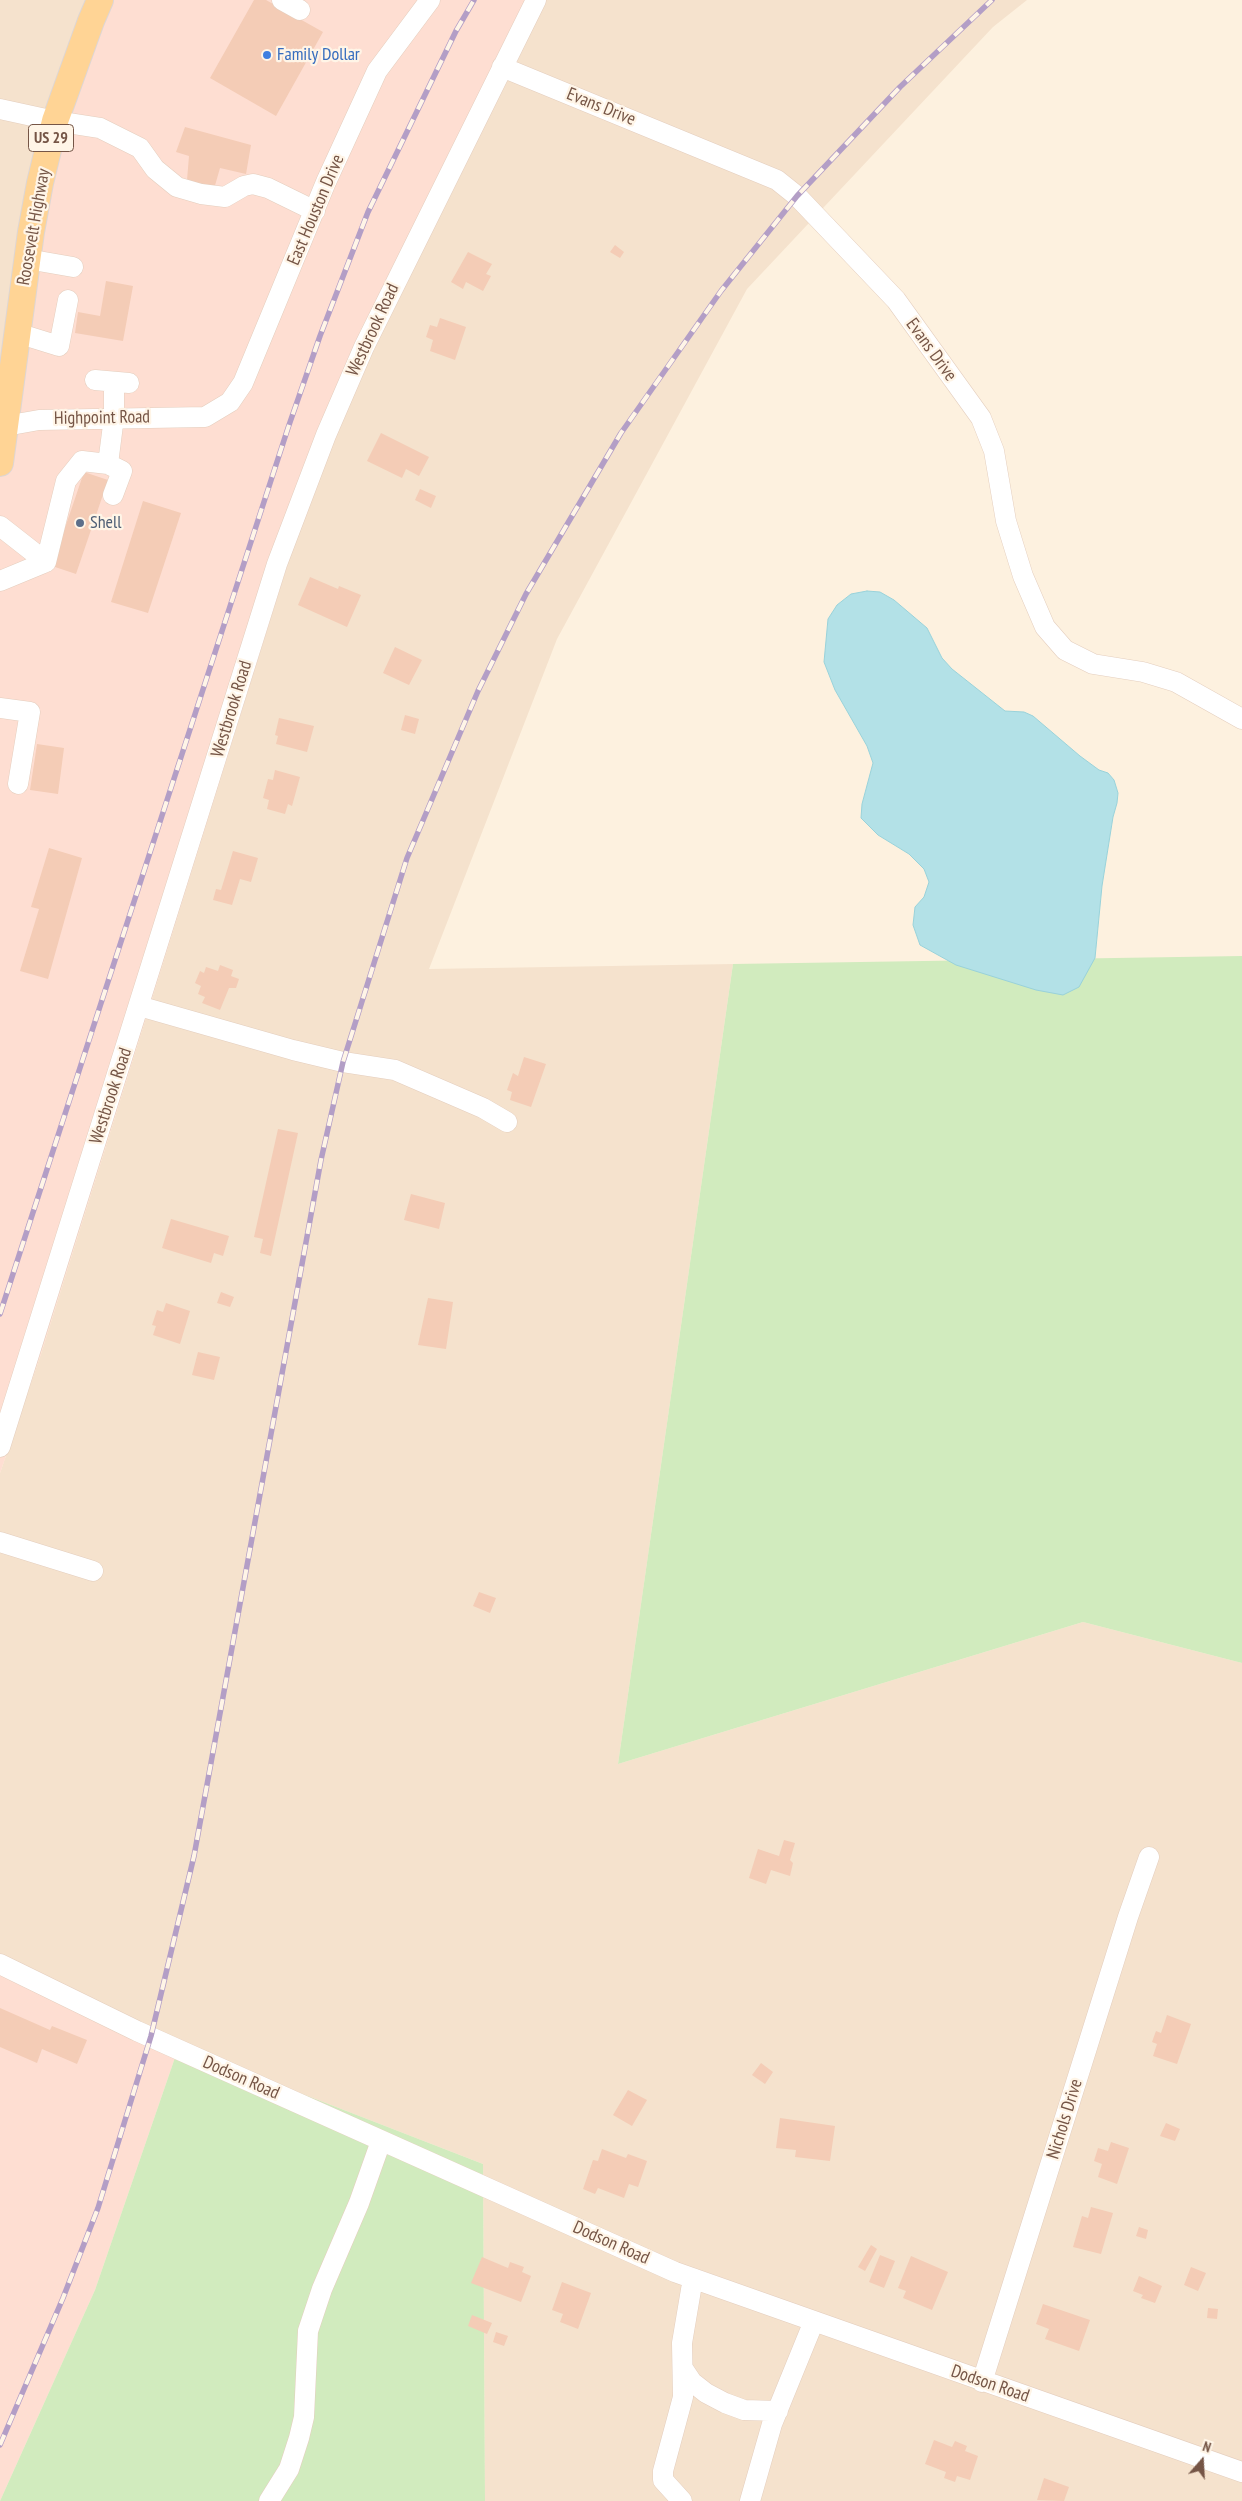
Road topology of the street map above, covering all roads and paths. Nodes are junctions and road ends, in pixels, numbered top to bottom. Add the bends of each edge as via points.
1 (100, 0) edge
2 (282, 0) edge
3 (430, 0) edge
4 (536, 0) edge
5 (300, 10) dead end
6 (502, 67) junction
7 (0, 109) edge
8 (55, 121) junction
9 (314, 211) junction
10 (27, 259) junction
11 (73, 267) dead end
12 (68, 300) dead end
13 (17, 333) junction
14 (113, 382) dead end
15 (114, 417) junction
16 (205, 417) joint
17 (2, 426) edge
18 (0, 463) edge
19 (0, 526) edge
20 (46, 562) junction
21 (0, 581) edge
22 (0, 708) edge
23 (1242, 720) edge
24 (18, 784) dead end
25 (139, 1006) junction
26 (507, 1122) dead end
27 (0, 1448) edge
28 (0, 1542) edge
29 (93, 1571) dead end
30 (1149, 1857) dead end
31 (0, 1964) edge
32 (382, 2141) junction
33 (693, 2278) junction
34 (814, 2321) junction
35 (684, 2370) junction
36 (982, 2382) junction
37 (778, 2411) junction
38 (1242, 2472) edge
39 (278, 2498) edge
40 (682, 2501) edge
41 (750, 2501) edge

1 - 8 main road, Roosevelt Highway / US 29
2 - 5 street
3 - 9 street, East Houston Drive via 377,71
4 - 6 street, Westbrook Road
6 - 23 street, Evans Drive via 778,180 797,196 896,300 981,418 994,452 1006,521 1023,576 1045,627 1065,650 1093,664 1143,672 1176,682
6 - 25 street, Westbrook Road via 364,346 326,435 277,564
7 - 8 street
8 - 9 street via 100,128 140,148 155,170 177,187 225,197 253,184
8 - 10 main road, Roosevelt Highway / US 29
9 - 16 street, East Houston Drive via 243,383 230,402
10 - 11 street
10 - 13 main road, Roosevelt Highway / US 29
12 - 13 street via 60,346
13 - 17 main road, Roosevelt Highway / US 29
14 - 15 street
15 - 16 street, Highpoint Road
15 - 17 street, Highpoint Road via 39,420
15 - 20 street via 119,480 82,461 66,481
17 - 18 main road, Roosevelt Highway / US 29
19 - 20 street
20 - 21 street
22 - 24 street via 30,712
25 - 26 street via 293,1050 395,1070 483,1108
25 - 27 street, Westbrook Road
28 - 29 street
30 - 36 street, Nichols Drive
31 - 32 street, Dodson Road via 137,2031
32 - 33 street, Dodson Road
32 - 39 street via 322,2288 308,2331 304,2417
33 - 34 street, Dodson Road
33 - 35 street via 682,2343
34 - 36 street, Dodson Road
34 - 37 street
35 - 37 street via 699,2387 725,2403 744,2410
35 - 40 street via 683,2397 663,2471 663,2480
36 - 38 street, Dodson Road
37 - 41 street

